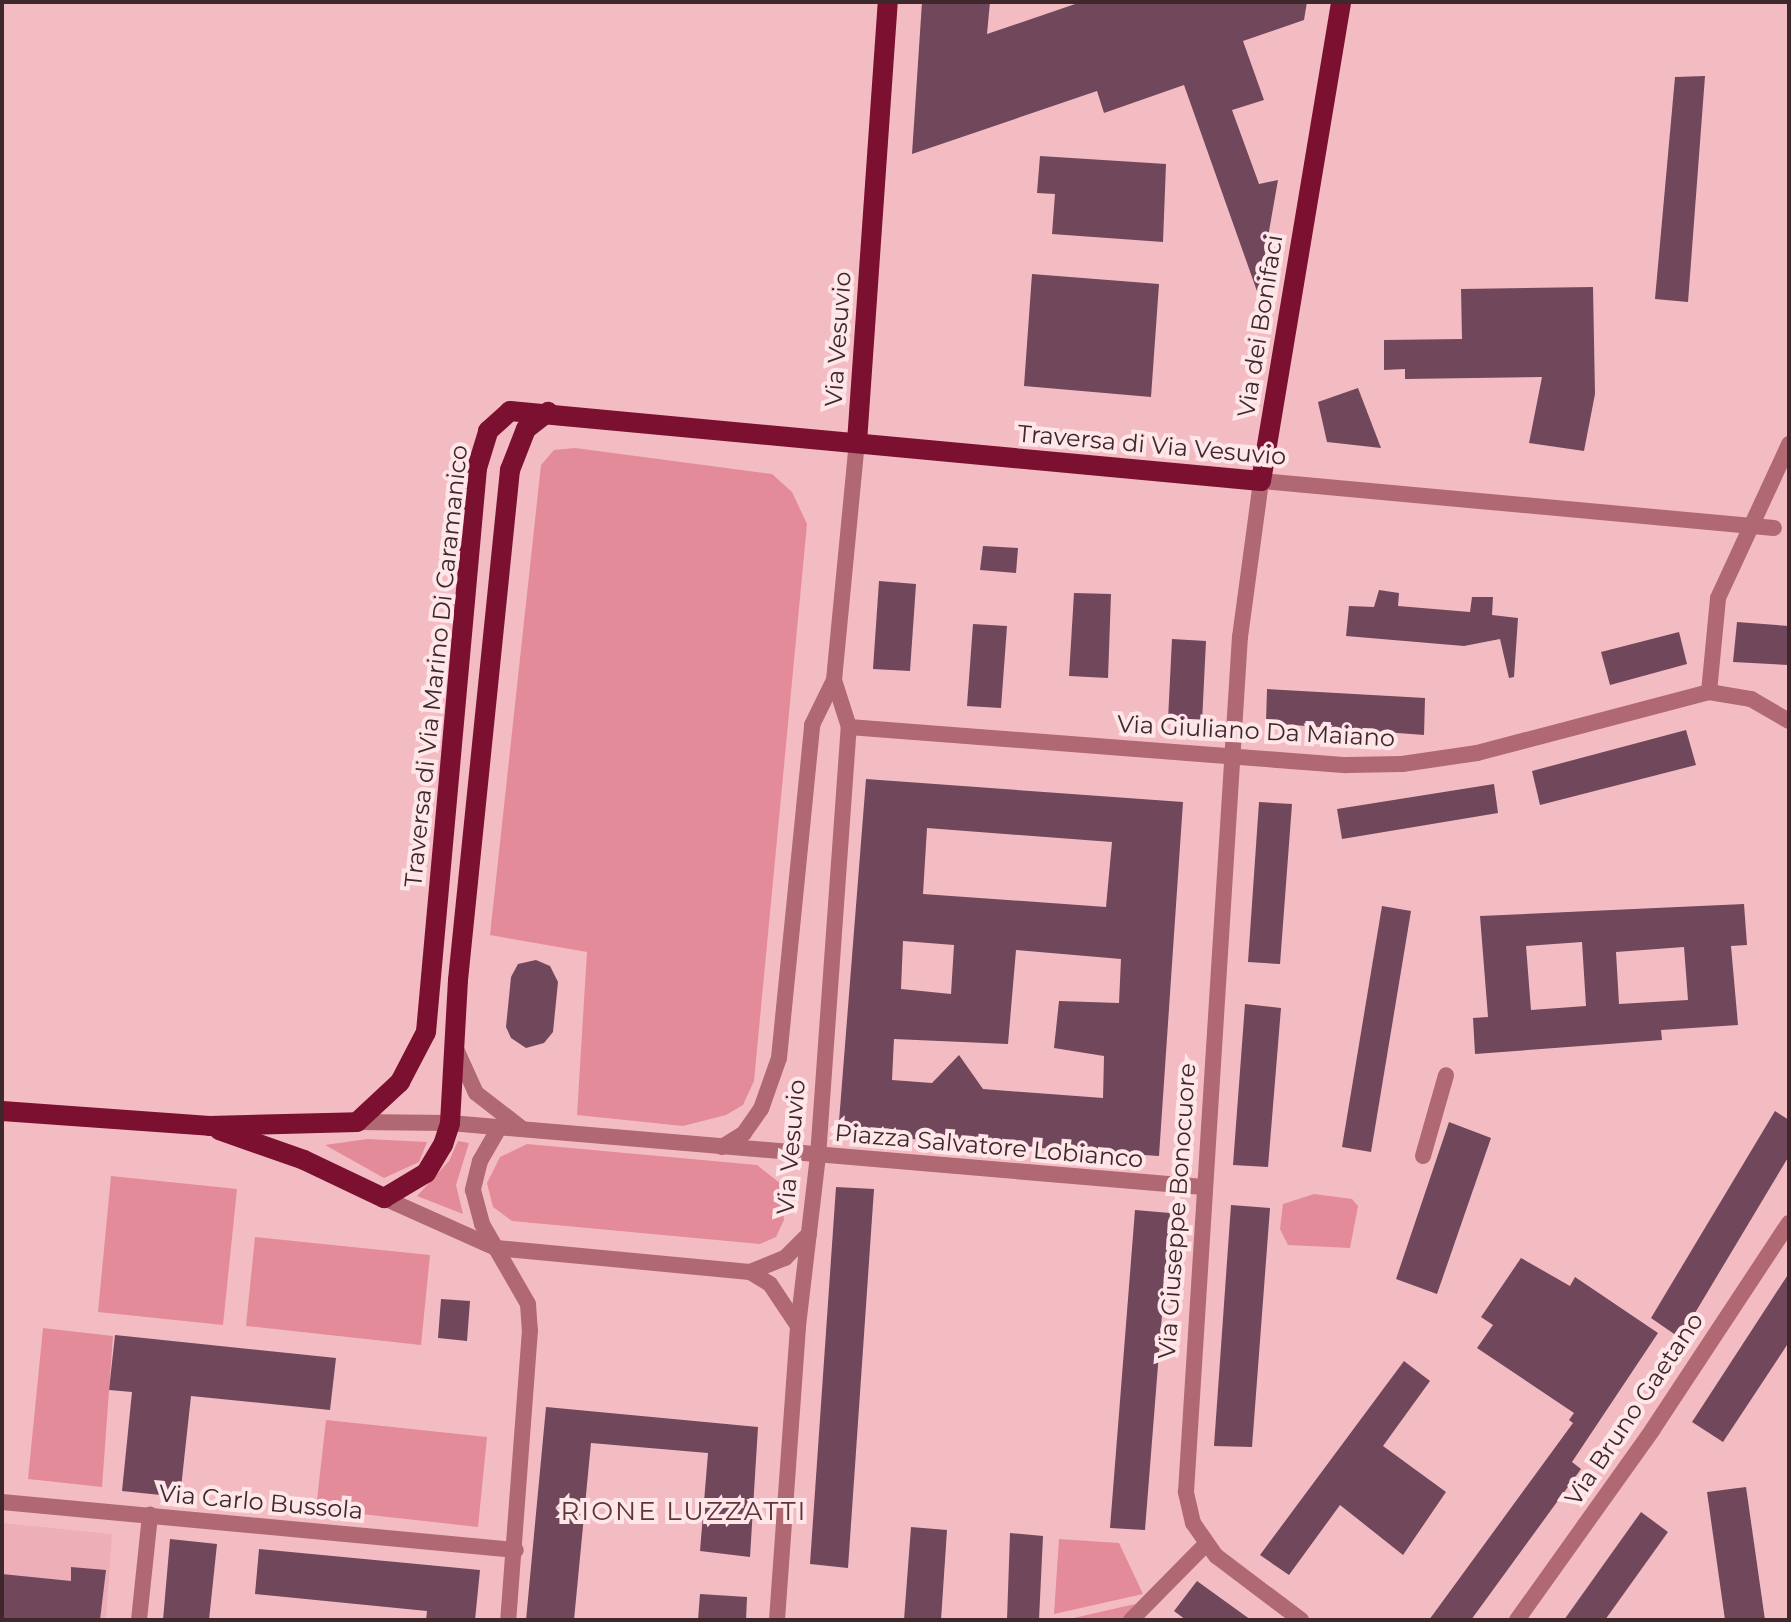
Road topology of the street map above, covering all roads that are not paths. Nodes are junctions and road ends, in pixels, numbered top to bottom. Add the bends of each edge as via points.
1 (888, 2) edge
2 (1341, 2) edge
3 (548, 412) junction
4 (857, 442) junction
5 (1789, 444) edge
6 (1261, 481) junction
7 (1751, 526) junction
8 (1774, 528) dead end
9 (834, 680) junction
10 (1709, 692) junction
11 (1789, 721) edge
12 (849, 727) junction
13 (1232, 756) junction
14 (455, 1046) junction
15 (1446, 1075) dead end
16 (2, 1111) edge
17 (357, 1122) junction
18 (450, 1123) junction
19 (209, 1126) junction
20 (499, 1128) junction
21 (525, 1130) junction
22 (722, 1147) junction
23 (818, 1156) junction
24 (1423, 1156) dead end
25 (1203, 1187) junction
26 (384, 1198) junction
27 (1789, 1223) edge
28 (809, 1234) junction
29 (496, 1248) junction
30 (750, 1272) junction
31 (798, 1326) junction
32 (2, 1502) edge
33 (150, 1515) junction
34 (1206, 1544) junction
35 (516, 1550) junction
36 (139, 1620) edge
37 (508, 1620) edge
38 (777, 1620) edge
39 (1131, 1620) edge
40 (1301, 1620) edge
41 (1517, 1620) edge

1 - 4 main road, Via Vesuvio
2 - 6 main road, Via dei Bonifaci
3 - 4 main road, Traversa di Via Vesuvio
3 - 14 main road via 526,429 510,470
3 - 17 main road, Traversa di Via Marino Di Caramanico via 510,411 488,431 481,446 426,1032 400,1082
4 - 6 main road, Traversa di Via Vesuvio
4 - 9 street, Via Vesuvio
5 - 7 street
6 - 7 street, Traversa di Via Vesuvio
6 - 13 street, Via dei Bonifaci via 1246,571
7 - 8 street
7 - 10 street via 1718,598
9 - 12 street, Via Vesuvio
9 - 22 street, Via Vesuvio via 812,725 779,1058 761,1109 744,1133
10 - 11 street, Via Giuliano Da Maiano via 1751,699
10 - 13 street, Via Giuliano Da Maiano via 1447,759 1347,765
12 - 13 street, Via Giuliano Da Maiano
12 - 23 street, Via Vesuvio
13 - 25 street, Via Giuseppe Bonocuore
14 - 18 main road
14 - 21 street via 476,1093
15 - 24 street
16 - 19 main road
17 - 18 street, Piazza Salvatore Lobianco
17 - 19 main road
18 - 20 street, Piazza Salvatore Lobianco
18 - 26 main road via 426,1173
19 - 26 main road via 304,1160
20 - 21 street, Piazza Salvatore Lobianco
20 - 29 street via 480,1161 473,1190 482,1224
21 - 22 street, Piazza Salvatore Lobianco
22 - 23 street, Piazza Salvatore Lobianco
23 - 25 street, Piazza Salvatore Lobianco
23 - 28 street, Via Vesuvio
25 - 34 street, Via Giuseppe Bonocuore via 1185,1456 1193,1523
26 - 29 street
27 - 41 street, Via Bruno Gaetano via 1653,1429
28 - 30 street via 785,1258
28 - 31 street, Via Vesuvio
29 - 30 street
29 - 35 street via 522,1290 529,1317
30 - 31 street via 770,1284
31 - 38 street, Via Vesuvio
32 - 33 street, Via Carlo Bussola
33 - 35 street, Via Carlo Bussola
33 - 36 street
34 - 39 street
34 - 40 street, Via Giuseppe Bonocuore via 1227,1567
35 - 37 street

